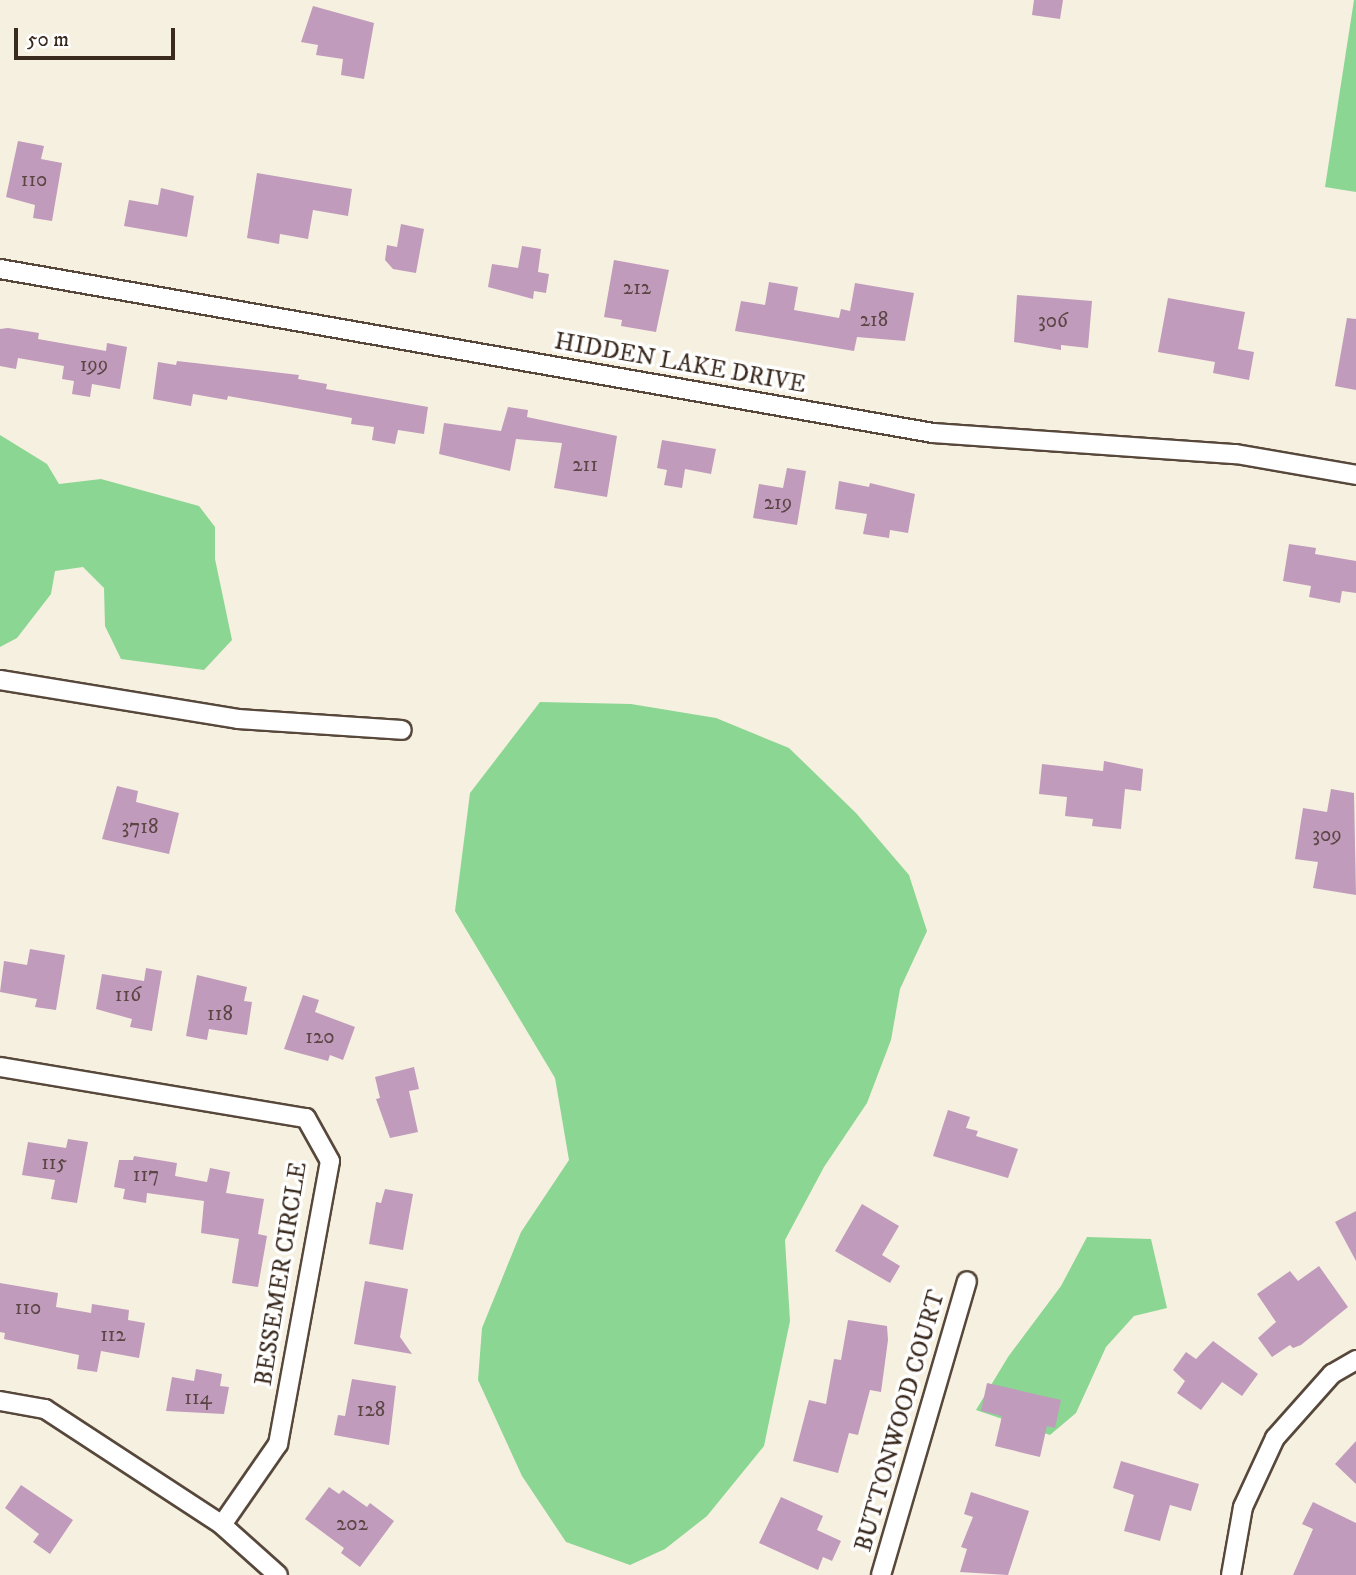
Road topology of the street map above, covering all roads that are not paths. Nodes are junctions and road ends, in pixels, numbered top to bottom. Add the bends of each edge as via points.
1 (0, 269) edge
2 (1356, 474) edge
3 (0, 680) edge
4 (402, 730) dead end
5 (0, 1067) edge
6 (967, 1281) dead end
7 (1356, 1360) edge
8 (0, 1401) edge
9 (222, 1525) junction
10 (278, 1575) edge
11 (881, 1575) edge
12 (1231, 1575) edge

1 - 2 street, HIDDEN LAKE DRIVE via 933,433 1236,454
3 - 4 street via 238,719
5 - 9 street, BESSEMER CIRCLE via 306,1118 330,1161 278,1444
6 - 11 street, BUTTONWOOD COURT
7 - 12 street via 1332,1374 1275,1438 1243,1507
8 - 9 street via 45,1409
9 - 10 street

